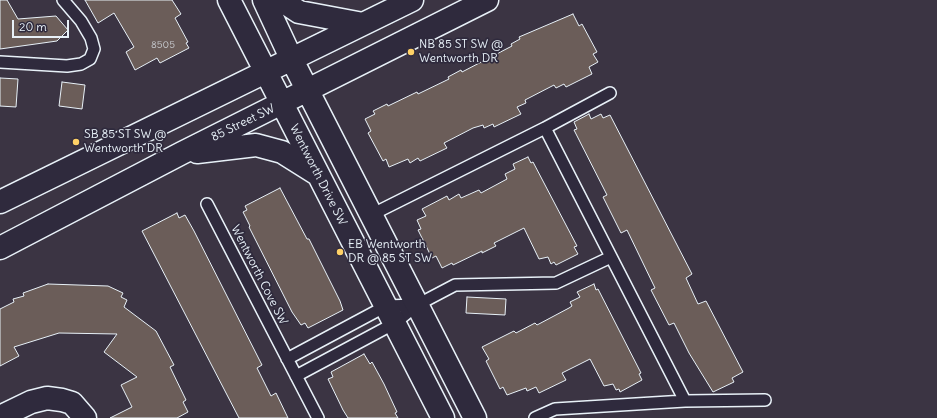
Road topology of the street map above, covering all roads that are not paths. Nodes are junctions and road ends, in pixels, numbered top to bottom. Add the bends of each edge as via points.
1 (63, 0) edge
2 (229, 0) edge
3 (264, 0) edge
4 (281, 0) edge
5 (412, 0) edge
6 (487, 0) edge
7 (363, 24) junction
8 (291, 58) junction
9 (0, 62) edge
10 (265, 72) junction
11 (308, 91) junction
12 (610, 93) dead end
13 (281, 104) junction
14 (545, 128) junction
15 (182, 153) junction
16 (317, 175) junction
17 (0, 202) edge
18 (207, 204) dead end
19 (371, 215) junction
20 (0, 248) edge
21 (611, 257) junction
22 (417, 305) junction
23 (391, 315) junction
24 (288, 359) junction
25 (296, 376) junction
26 (765, 400) dead end
27 (685, 401) junction
28 (0, 417) edge
29 (85, 418) edge
30 (318, 418) edge
31 (443, 418) edge
32 (475, 418) edge
33 (536, 418) edge

1 - 9 lane via 81,21 91,38 94,49 90,59 81,64 67,66
2 - 10 main road, Wentworth Drive SW
3 - 8 main road
4 - 7 main road via 299,12
5 - 7 main road
6 - 11 main road, 85 Street SW
7 - 8 main road
8 - 10 main road
8 - 11 main road
10 - 13 main road, Wentworth Drive SW
10 - 17 main road
11 - 13 main road, 85 Street SW
11 - 19 main road
12 - 14 lane
13 - 15 main road, 85 Street SW
13 - 16 main road, Wentworth Drive SW
14 - 19 lane
14 - 21 lane
15 - 16 main road via 256,146 282,152
15 - 20 main road, 85 Street SW
16 - 23 main road, Wentworth Drive SW
18 - 24 lane, Wentworth Cove SW
19 - 22 main road
21 - 22 lane via 556,283 455,285
21 - 27 lane
22 - 23 lane
22 - 23 lane
22 - 32 main road
23 - 24 lane
23 - 25 lane
23 - 31 main road, Wentworth Drive SW
24 - 25 lane, Wentworth Cove SW
25 - 30 lane, Wentworth Cove SW
26 - 27 lane
27 - 33 lane via 555,409
28 - 29 main road via 31,402 47,398 72,403

